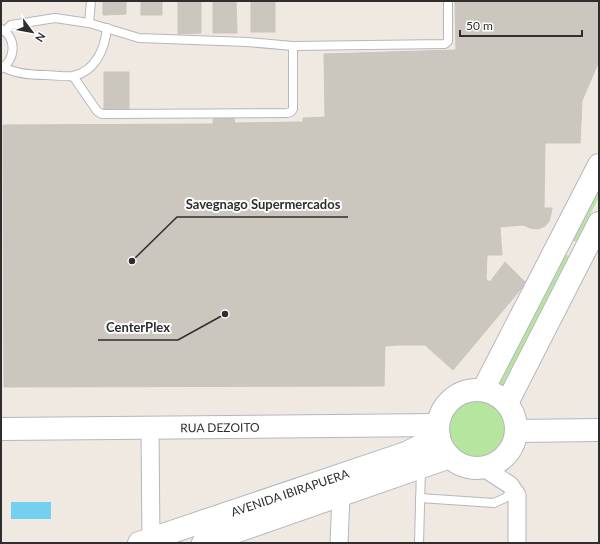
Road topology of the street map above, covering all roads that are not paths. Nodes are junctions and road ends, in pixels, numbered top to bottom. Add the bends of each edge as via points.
1 (91, 1) edge
2 (448, 1) edge
3 (89, 22) junction
4 (107, 28) junction
5 (3, 30) edge
6 (293, 46) junction
7 (2, 67) edge
8 (73, 76) junction
9 (599, 165) edge
10 (599, 223) edge
11 (483, 390) junction
12 (507, 404) junction
13 (150, 428) junction
14 (1, 429) edge
15 (599, 430) edge
16 (439, 431) junction
17 (516, 431) junction
18 (450, 457) junction
19 (421, 468) junction
20 (484, 468) junction
21 (514, 491) junction
22 (342, 496) junction
23 (420, 498) junction
24 (147, 542) edge
25 (203, 543) edge
26 (339, 543) edge
27 (419, 543) edge
28 (517, 543) edge

1 - 3 lane
2 - 6 lane via 448,41 445,44
3 - 4 lane
3 - 5 lane via 55,18 11,25
4 - 6 lane via 139,38
4 - 8 lane via 99,57 86,71
5 - 7 lane via 12,40 13,48 7,64
6 - 8 lane via 293,109 287,113 102,114 97,111
7 - 8 lane via 28,75
9 - 11 main road
10 - 12 main road
11 - 12 main road via 496,394
11 - 16 main road via 468,391 453,398 443,410
12 - 17 main road via 515,416
13 - 14 main road, RUA DEZOITO
13 - 16 main road, RUA DEZOITO
13 - 24 street
15 - 17 main road
16 - 18 main road via 443,448
16 - 24 main road, AVENIDA IBIRAPUERA via 406,453
17 - 20 main road via 511,448 504,458
18 - 19 main road, AVENIDA IBIRAPUERA
18 - 20 main road via 471,468
19 - 22 main road, AVENIDA IBIRAPUERA
19 - 23 lane
20 - 21 street via 510,485
21 - 23 lane via 494,503
21 - 28 street via 517,495
22 - 25 main road, AVENIDA IBIRAPUERA
22 - 26 street
23 - 27 lane

